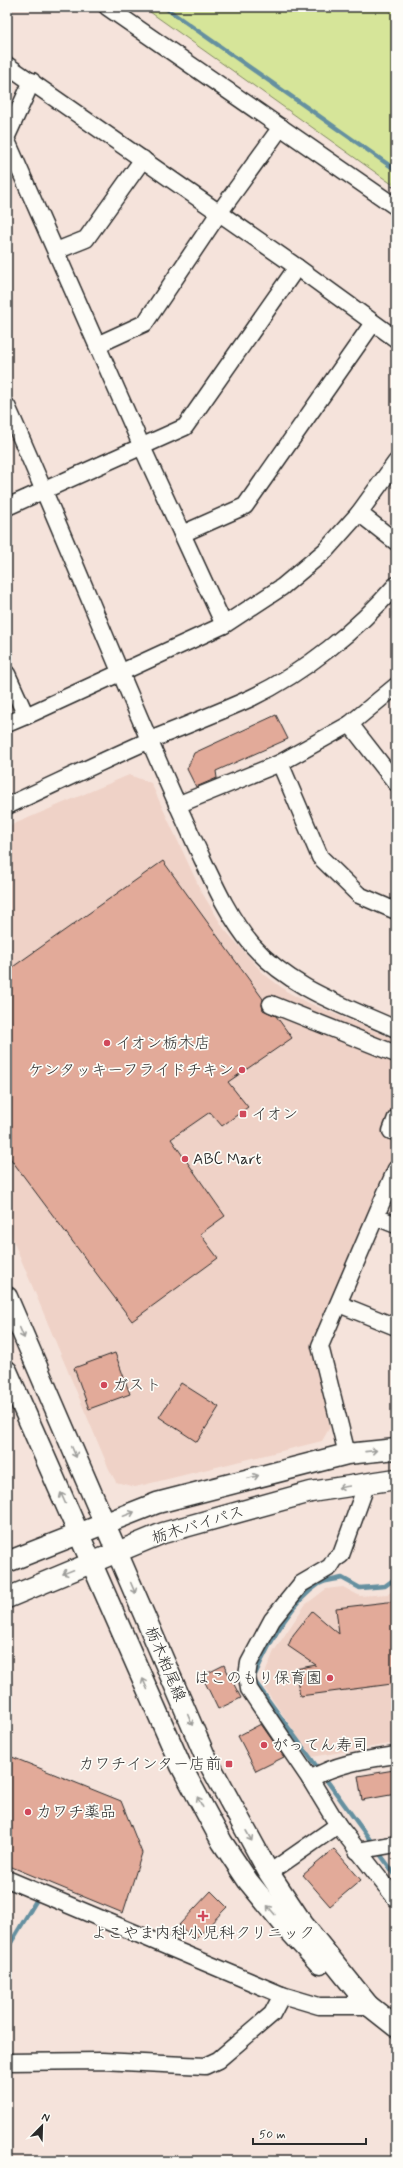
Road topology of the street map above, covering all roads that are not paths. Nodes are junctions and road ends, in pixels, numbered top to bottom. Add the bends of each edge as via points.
1 (107, 7) edge
2 (7, 65) edge
3 (32, 81) junction
4 (281, 127) junction
5 (7, 136) edge
6 (7, 141) edge
7 (143, 159) junction
8 (396, 207) edge
9 (219, 213) junction
10 (56, 251) junction
11 (297, 266) junction
12 (373, 322) junction
13 (396, 339) edge
14 (97, 345) junction
15 (7, 406) edge
16 (142, 447) junction
17 (396, 462) edge
18 (45, 490) junction
19 (7, 507) edge
20 (359, 512) junction
21 (182, 534) junction
22 (396, 542) edge
23 (396, 585) edge
24 (224, 626) junction
25 (7, 674) edge
26 (121, 674) junction
27 (396, 686) edge
28 (26, 716) junction
29 (7, 724) edge
30 (350, 724) junction
31 (150, 741) junction
32 (280, 763) junction
33 (396, 783) edge
34 (177, 805) junction
35 (7, 806) edge
36 (396, 911) edge
37 (271, 1004) dead end
38 (396, 1029) edge
39 (396, 1054) edge
40 (396, 1169) edge
41 (376, 1217) junction
42 (396, 1225) edge
43 (7, 1297) edge
44 (339, 1304) junction
45 (396, 1327) edge
46 (7, 1371) edge
47 (396, 1448) edge
48 (347, 1454) junction
49 (396, 1479) edge
50 (367, 1483) junction
51 (105, 1524) junction
52 (79, 1534) junction
53 (117, 1552) junction
54 (7, 1562) edge
55 (92, 1563) junction
56 (7, 1598) edge
57 (396, 1755) edge
58 (310, 1779) junction
59 (338, 1825) junction
60 (396, 1844) edge
61 (357, 1851) junction
62 (269, 1873) junction
63 (7, 1879) edge
64 (396, 1899) edge
65 (282, 1995) junction
66 (369, 2006) junction
67 (396, 2027) edge
68 (7, 2062) edge

1 - 4 street
2 - 3 street
3 - 5 street
3 - 7 street
4 - 8 street
4 - 9 street
6 - 10 street
7 - 9 street
7 - 10 street via 86,239
9 - 11 street
9 - 14 street via 145,323
10 - 14 street
11 - 12 street
11 - 16 street via 185,427
12 - 13 street
12 - 21 street via 246,506
14 - 16 street
15 - 18 street
16 - 18 street
16 - 21 street
17 - 20 street
18 - 19 street
18 - 26 street
20 - 22 street
20 - 24 street via 326,550 282,587
21 - 24 street
23 - 31 street via 342,638 301,668 252,697
24 - 26 street
25 - 28 street
26 - 28 street
26 - 31 street
27 - 30 street
28 - 29 street
30 - 32 street
30 - 33 street
31 - 34 street
31 - 35 street
32 - 34 street
32 - 36 street via 320,857 360,895
34 - 38 street via 217,890 252,944 296,983
37 - 39 street
40 - 41 street
41 - 42 street
41 - 44 street
43 -> 51 main road, 栃木粕尾線
44 - 45 street
44 - 48 street via 320,1346
52 -> 46 main road, 栃木粕尾線
48 -> 47 main road, 栃木バイパス
51 -> 48 main road, 栃木バイパス via 157,1503
49 - 50 main road, 栃木バイパス
50 -> 53 main road, 栃木バイパス via 311,1492 163,1534
50 - 58 street via 341,1556 330,1567 301,1584 272,1620 249,1663 246,1676 250,1689
51 - 52 main road, 栃木バイパス
51 - 53 main road, 栃木粕尾線
52 - 54 main road, 栃木バイパス
52 - 55 main road, 栃木粕尾線
53 - 55 main road, 栃木バイパス
53 -> 62 main road, 栃木粕尾線 via 205,1756
55 -> 56 main road, 栃木バイパス
66 -> 55 main road, 栃木粕尾線 via 323,1967 285,1926 248,1881 222,1842 181,1766
57 - 58 street via 345,1763
58 - 59 street
59 - 61 street
59 - 62 street
60 - 61 street
61 - 64 street
62 - 66 main road, 栃木粕尾線 via 303,1924
63 - 65 street
65 - 66 street via 319,2006
65 - 68 street via 272,2014 218,2060 205,2066 102,2061
66 - 67 main road, 栃木粕尾線

